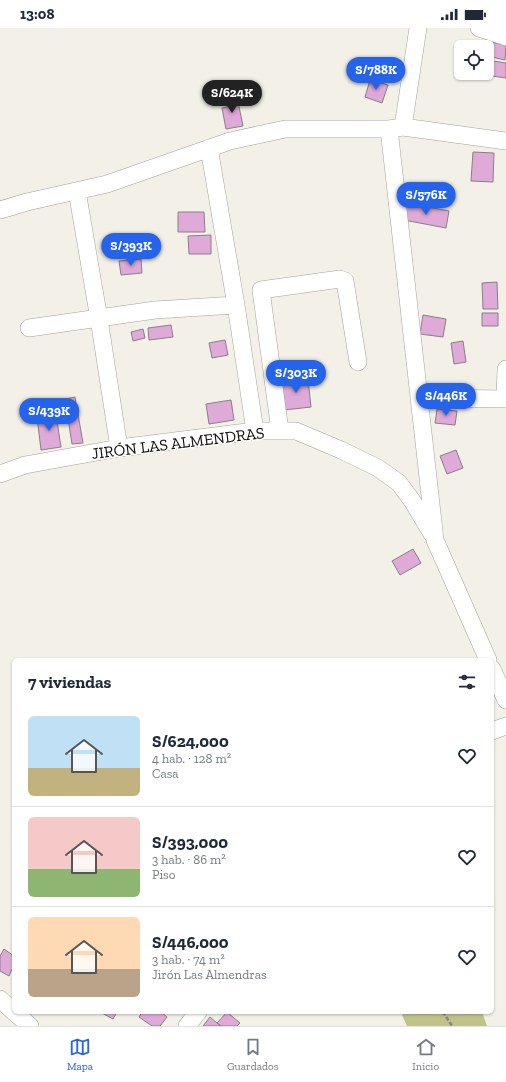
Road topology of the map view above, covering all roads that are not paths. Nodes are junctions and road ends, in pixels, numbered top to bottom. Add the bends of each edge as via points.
1 (418, 28) edge
2 (479, 28) edge
3 (506, 37) edge
4 (396, 128) junction
5 (506, 141) edge
6 (209, 148) junction
7 (77, 191) junction
8 (0, 210) edge
9 (236, 304) junction
10 (99, 319) junction
11 (29, 328) dead end
12 (358, 362) dead end
13 (506, 369) edge
14 (419, 398) junction
15 (255, 431) junction
16 (280, 431) junction
17 (119, 448) junction
18 (0, 474) edge
19 (435, 540) junction
20 (487, 658) edge
21 (494, 673) edge
22 (506, 700) edge
23 (506, 726) edge
24 (494, 730) edge
25 (0, 999) edge
26 (12, 1010) edge
27 (16, 1014) edge
28 (196, 1014) edge
29 (30, 1026) edge
30 (187, 1026) edge

1 - 4 street
2 - 3 street
4 - 5 street
4 - 6 street via 286,129
4 - 14 street
6 - 7 street via 107,184
6 - 9 street
7 - 8 street
7 - 10 street
9 - 10 street via 156,310
9 - 15 street
10 - 11 street
10 - 17 street
12 - 16 street via 345,281 340,279 261,290
13 - 14 street via 505,399
14 - 19 street
15 - 16 street, JIRÓN LAS ALMENDRAS
15 - 17 street, JIRÓN LAS ALMENDRAS
16 - 19 street, JIRÓN LAS ALMENDRAS via 296,431 341,450 399,483
17 - 18 street, JIRÓN LAS ALMENDRAS via 25,465
19 - 20 street
21 - 22 street
23 - 24 street
25 - 26 street
27 - 29 street
28 - 30 street

